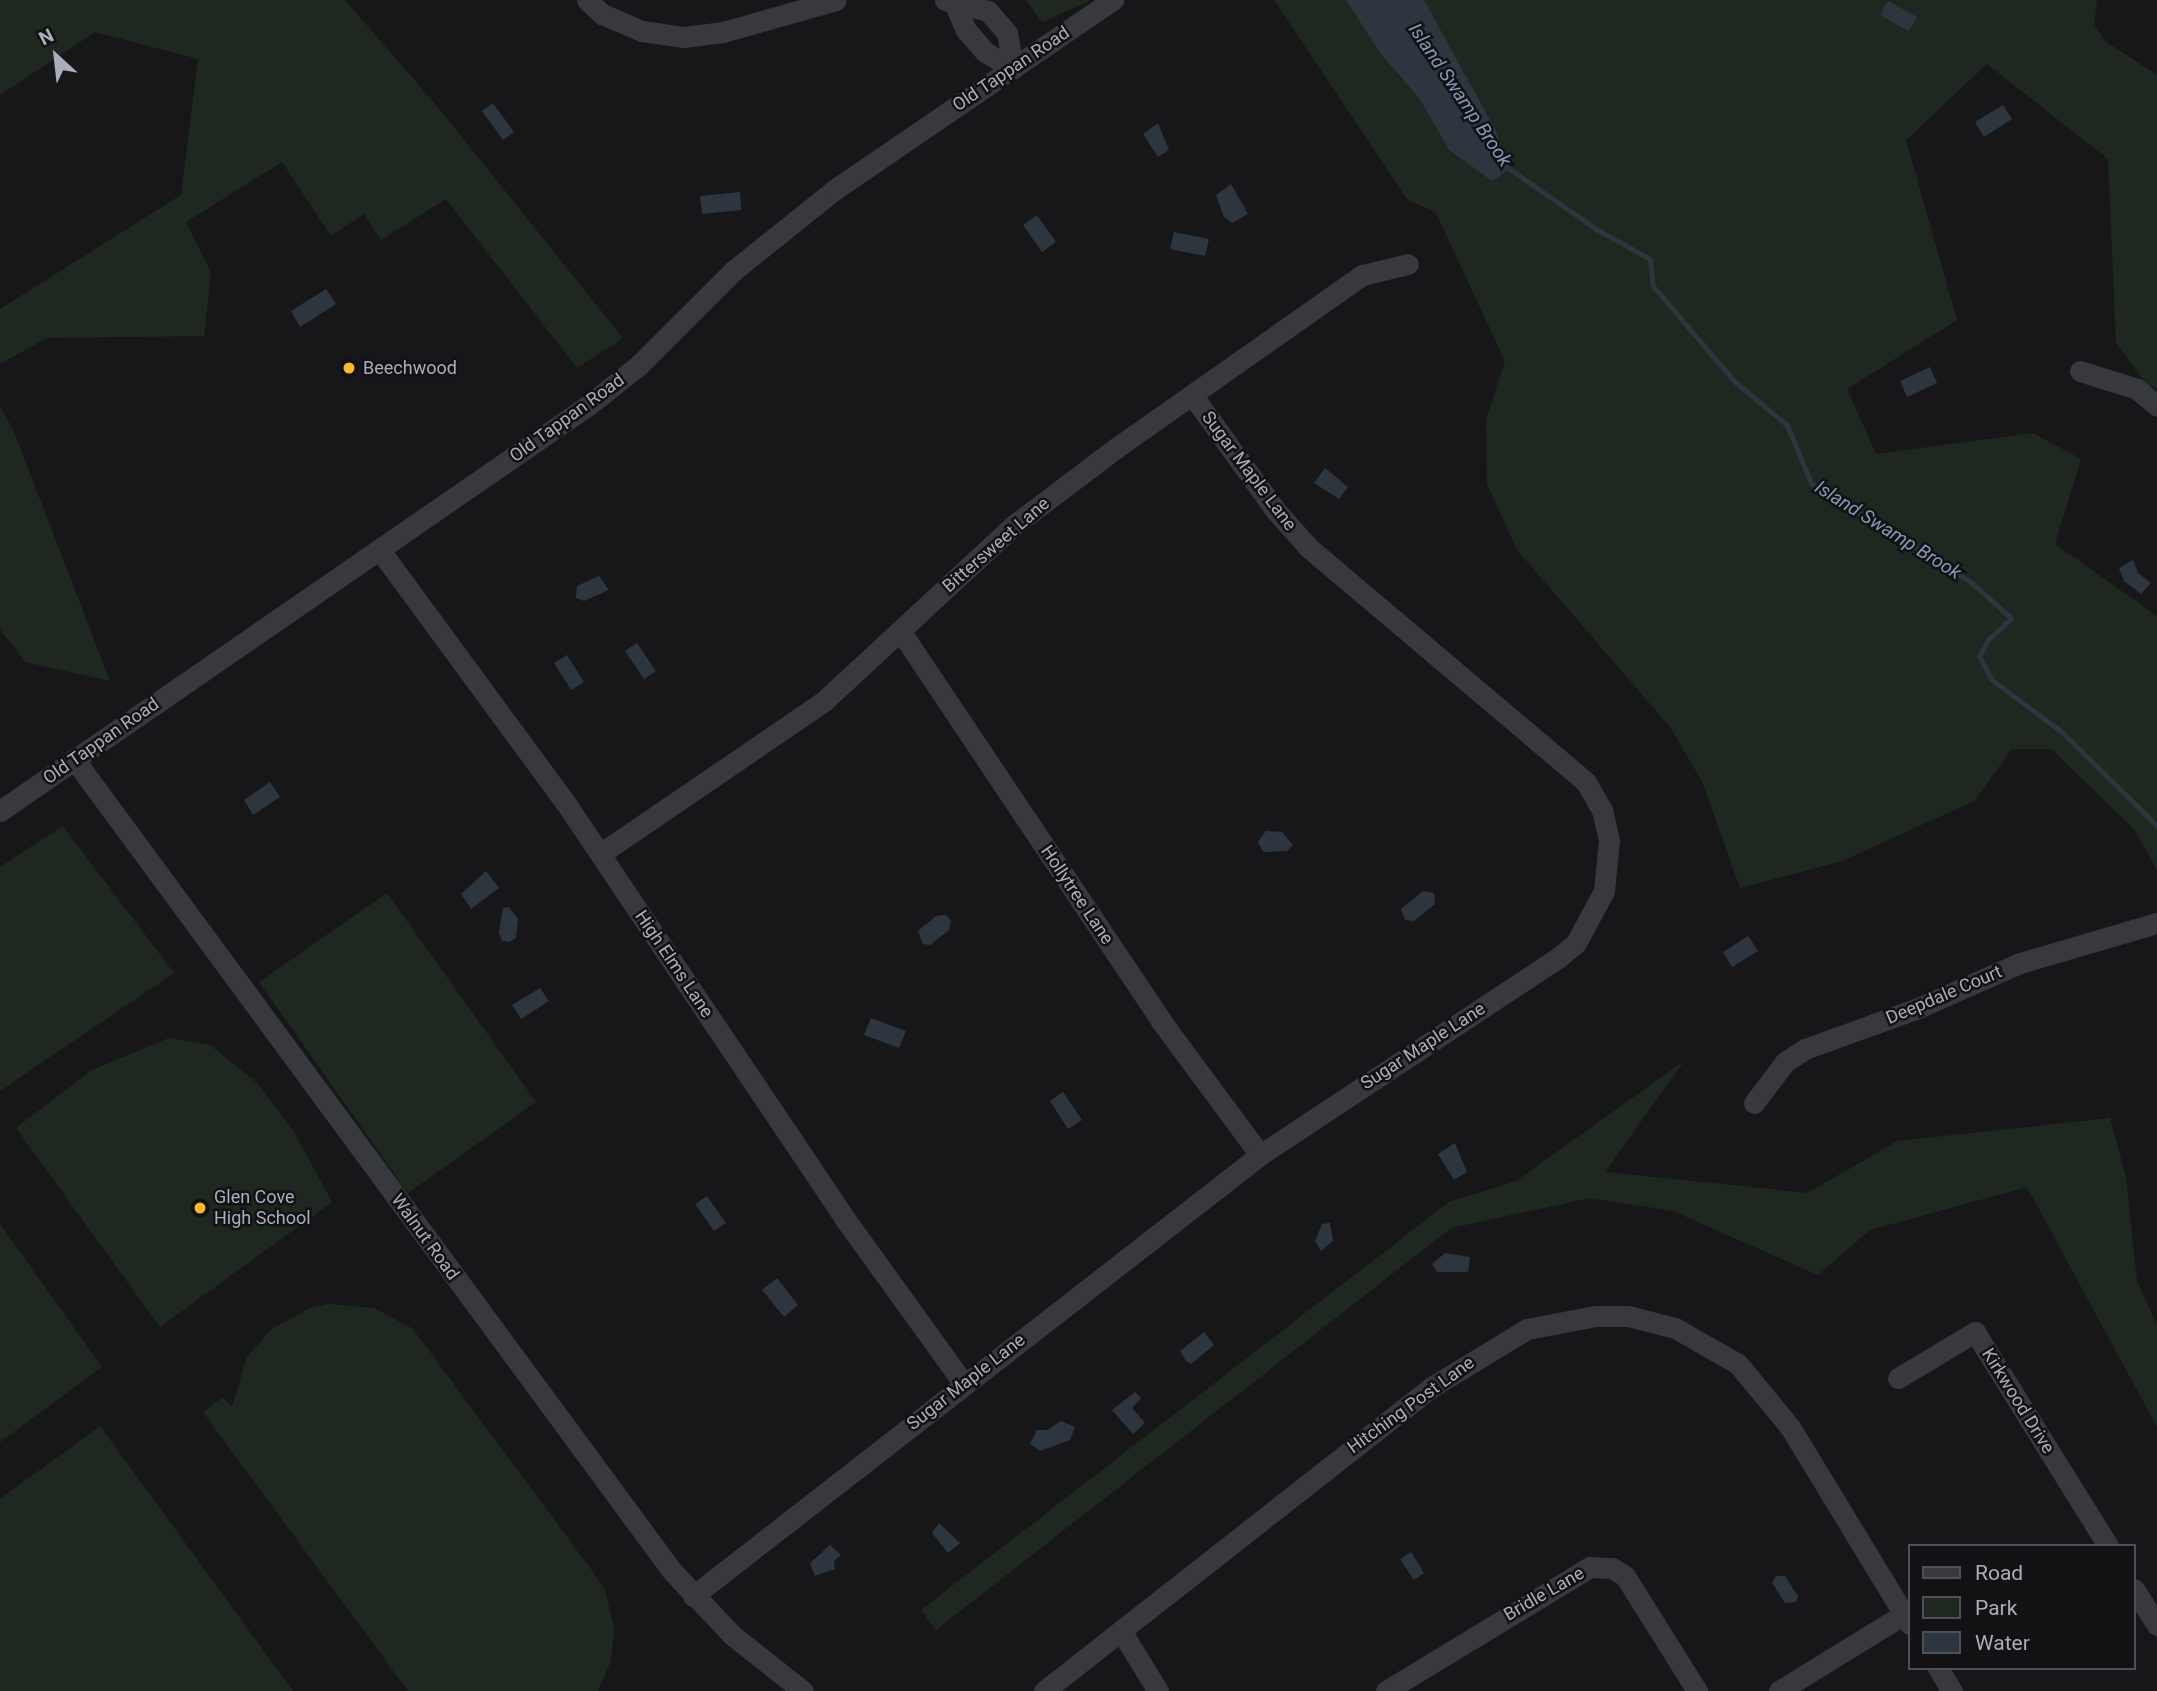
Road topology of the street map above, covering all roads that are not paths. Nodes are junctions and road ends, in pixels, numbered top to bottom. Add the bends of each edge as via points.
1 (587, 0) edge
2 (836, 0) edge
3 (1113, 0) edge
4 (949, 1) edge
5 (1013, 68) junction
6 (1408, 264) dead end
7 (2080, 371) dead end
8 (1192, 395) junction
9 (2157, 406) edge
10 (379, 549) junction
11 (901, 632) junction
12 (74, 759) junction
13 (0, 811) edge
14 (600, 854) junction
15 (2157, 923) edge
16 (1754, 1103) dead end
17 (1260, 1154) junction
18 (1898, 1378) dead end
19 (964, 1384) junction
20 (2107, 1544) edge
21 (2136, 1592) edge
22 (693, 1596) junction
23 (1907, 1619) edge
24 (2157, 1625) edge
25 (1121, 1630) junction
26 (1939, 1670) edge
27 (803, 1691) edge
28 (1044, 1691) edge
29 (1158, 1691) edge
30 (1386, 1691) edge
31 (1697, 1691) edge
32 (1779, 1691) edge
33 (1952, 1691) edge

1 - 2 street via 602,14 642,31 683,37 723,32
3 - 5 street, Old Tappan Road
4 - 5 street via 985,52
4 - 5 street via 988,11 1007,33
5 - 10 street, Old Tappan Road via 775,236 639,365 590,404
6 - 8 street, Bittersweet Lane via 1362,275
7 - 9 street via 2137,389
8 - 11 street, Bittersweet Lane via 1014,525
8 - 17 street, Sugar Maple Lane via 1276,511 1309,548 1573,767 1602,810 1609,839 1604,891 1576,943
10 - 12 street, Old Tappan Road
10 - 14 street, High Elms Lane
11 - 14 street, Bittersweet Lane via 824,701
11 - 17 street, Hollytree Lane via 1161,1021
12 - 13 street, Old Tappan Road
12 - 22 street, Walnut Road
14 - 19 street, High Elms Lane via 845,1219
15 - 16 street, Deepdale Court via 2020,963 1918,1008 1805,1049 1786,1062
17 - 19 street, Sugar Maple Lane
18 - 20 street, Kirkwood Drive via 1975,1332
19 - 22 street, Sugar Maple Lane
21 - 24 street
22 - 27 street, Walnut Road via 732,1635
23 - 25 street, Hitching Post Lane via 1790,1427 1738,1364 1675,1328 1628,1316 1595,1316 1527,1329 1430,1388
23 - 32 street
25 - 28 street, Hitching Post Lane
25 - 29 street
26 - 33 street
30 - 31 street, Bridle Lane via 1590,1567 1612,1568 1625,1576

